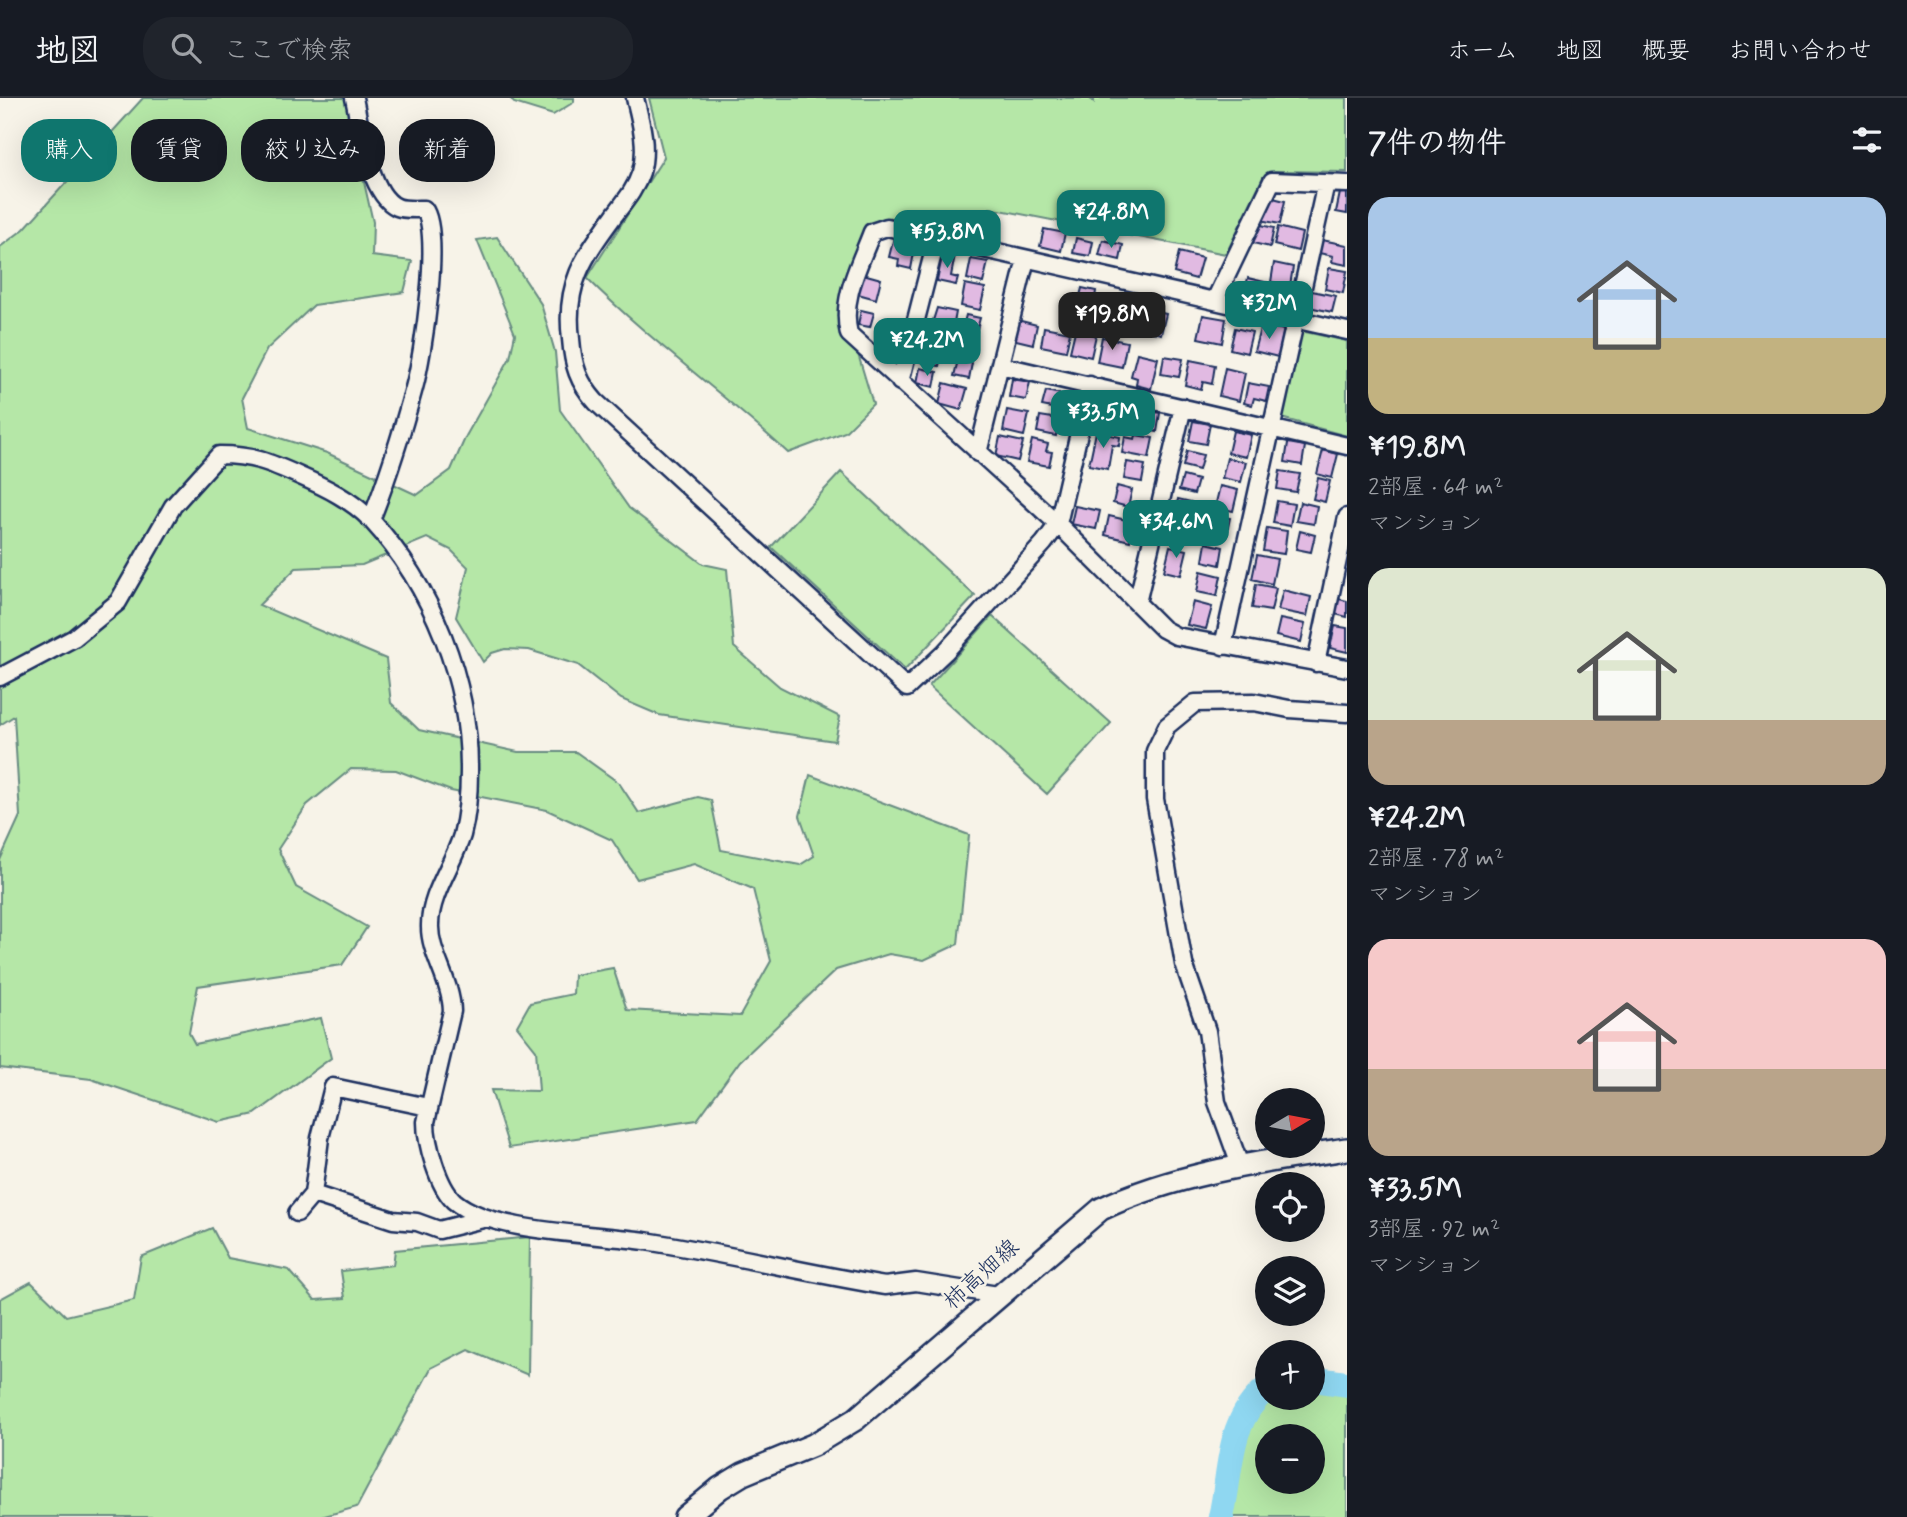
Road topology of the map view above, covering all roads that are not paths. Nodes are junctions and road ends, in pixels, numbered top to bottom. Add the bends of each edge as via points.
1 (354, 98) edge
2 (635, 98) edge
3 (1326, 183) junction
4 (1347, 184) edge
5 (937, 238) junction
6 (1026, 259) junction
7 (1215, 300) junction
8 (1297, 319) junction
9 (1347, 331) edge
10 (1000, 365) junction
11 (900, 382) junction
12 (1090, 386) junction
13 (1183, 407) junction
14 (1271, 427) junction
15 (1347, 446) edge
16 (978, 453) junction
17 (1347, 517) edge
18 (371, 520) junction
19 (1058, 524) junction
20 (1137, 603) junction
21 (1223, 646) junction
22 (1316, 663) junction
23 (1347, 668) edge
24 (0, 677) edge
25 (1347, 713) edge
26 (428, 1107) junction
27 (1347, 1149) edge
28 (1241, 1168) junction
29 (313, 1194) junction
30 (297, 1213) dead end
31 (487, 1218) junction
32 (998, 1296) junction
33 (685, 1517) edge

1 - 18 street via 379,191 398,207 424,209 433,248 414,387
2 - 19 street via 644,139 641,170 633,192 585,258 570,291 573,363 578,379 596,402 907,688 945,652
3 - 4 street
3 - 7 street via 1272,181
3 - 8 street
5 - 6 street
5 - 11 street
5 - 11 street via 887,227 872,232 850,290 849,334
6 - 7 street
6 - 10 street
7 - 8 street
8 - 9 street
8 - 14 street
10 - 12 street
10 - 16 street
11 - 16 street
12 - 13 street
12 - 19 street
13 - 14 street
13 - 20 street
14 - 15 street
14 - 21 street
16 - 19 street
17 - 22 street
18 - 24 street via 322,486 270,462 249,455 219,455 173,506 118,602 74,638
18 - 26 street via 417,582 448,648 461,703 469,771 462,835 429,925 452,995 452,1011
19 - 20 street
20 - 21 street via 1176,636
21 - 22 street
22 - 23 street
25 - 28 street via 1254,702 1195,703 1167,726 1155,751 1155,799 1184,964 1207,1031 1217,1102
26 - 29 street via 333,1087
26 - 31 street via 426,1138 444,1185 454,1200
27 - 28 main road, 柿高畑線
28 - 32 main road, 柿高畑線 via 1147,1190 1101,1209
29 - 30 street
29 - 31 street via 439,1230
31 - 32 street via 536,1229 644,1240 874,1284 916,1282
32 - 33 main road, 柿高畑線 via 856,1419 813,1445 743,1474

